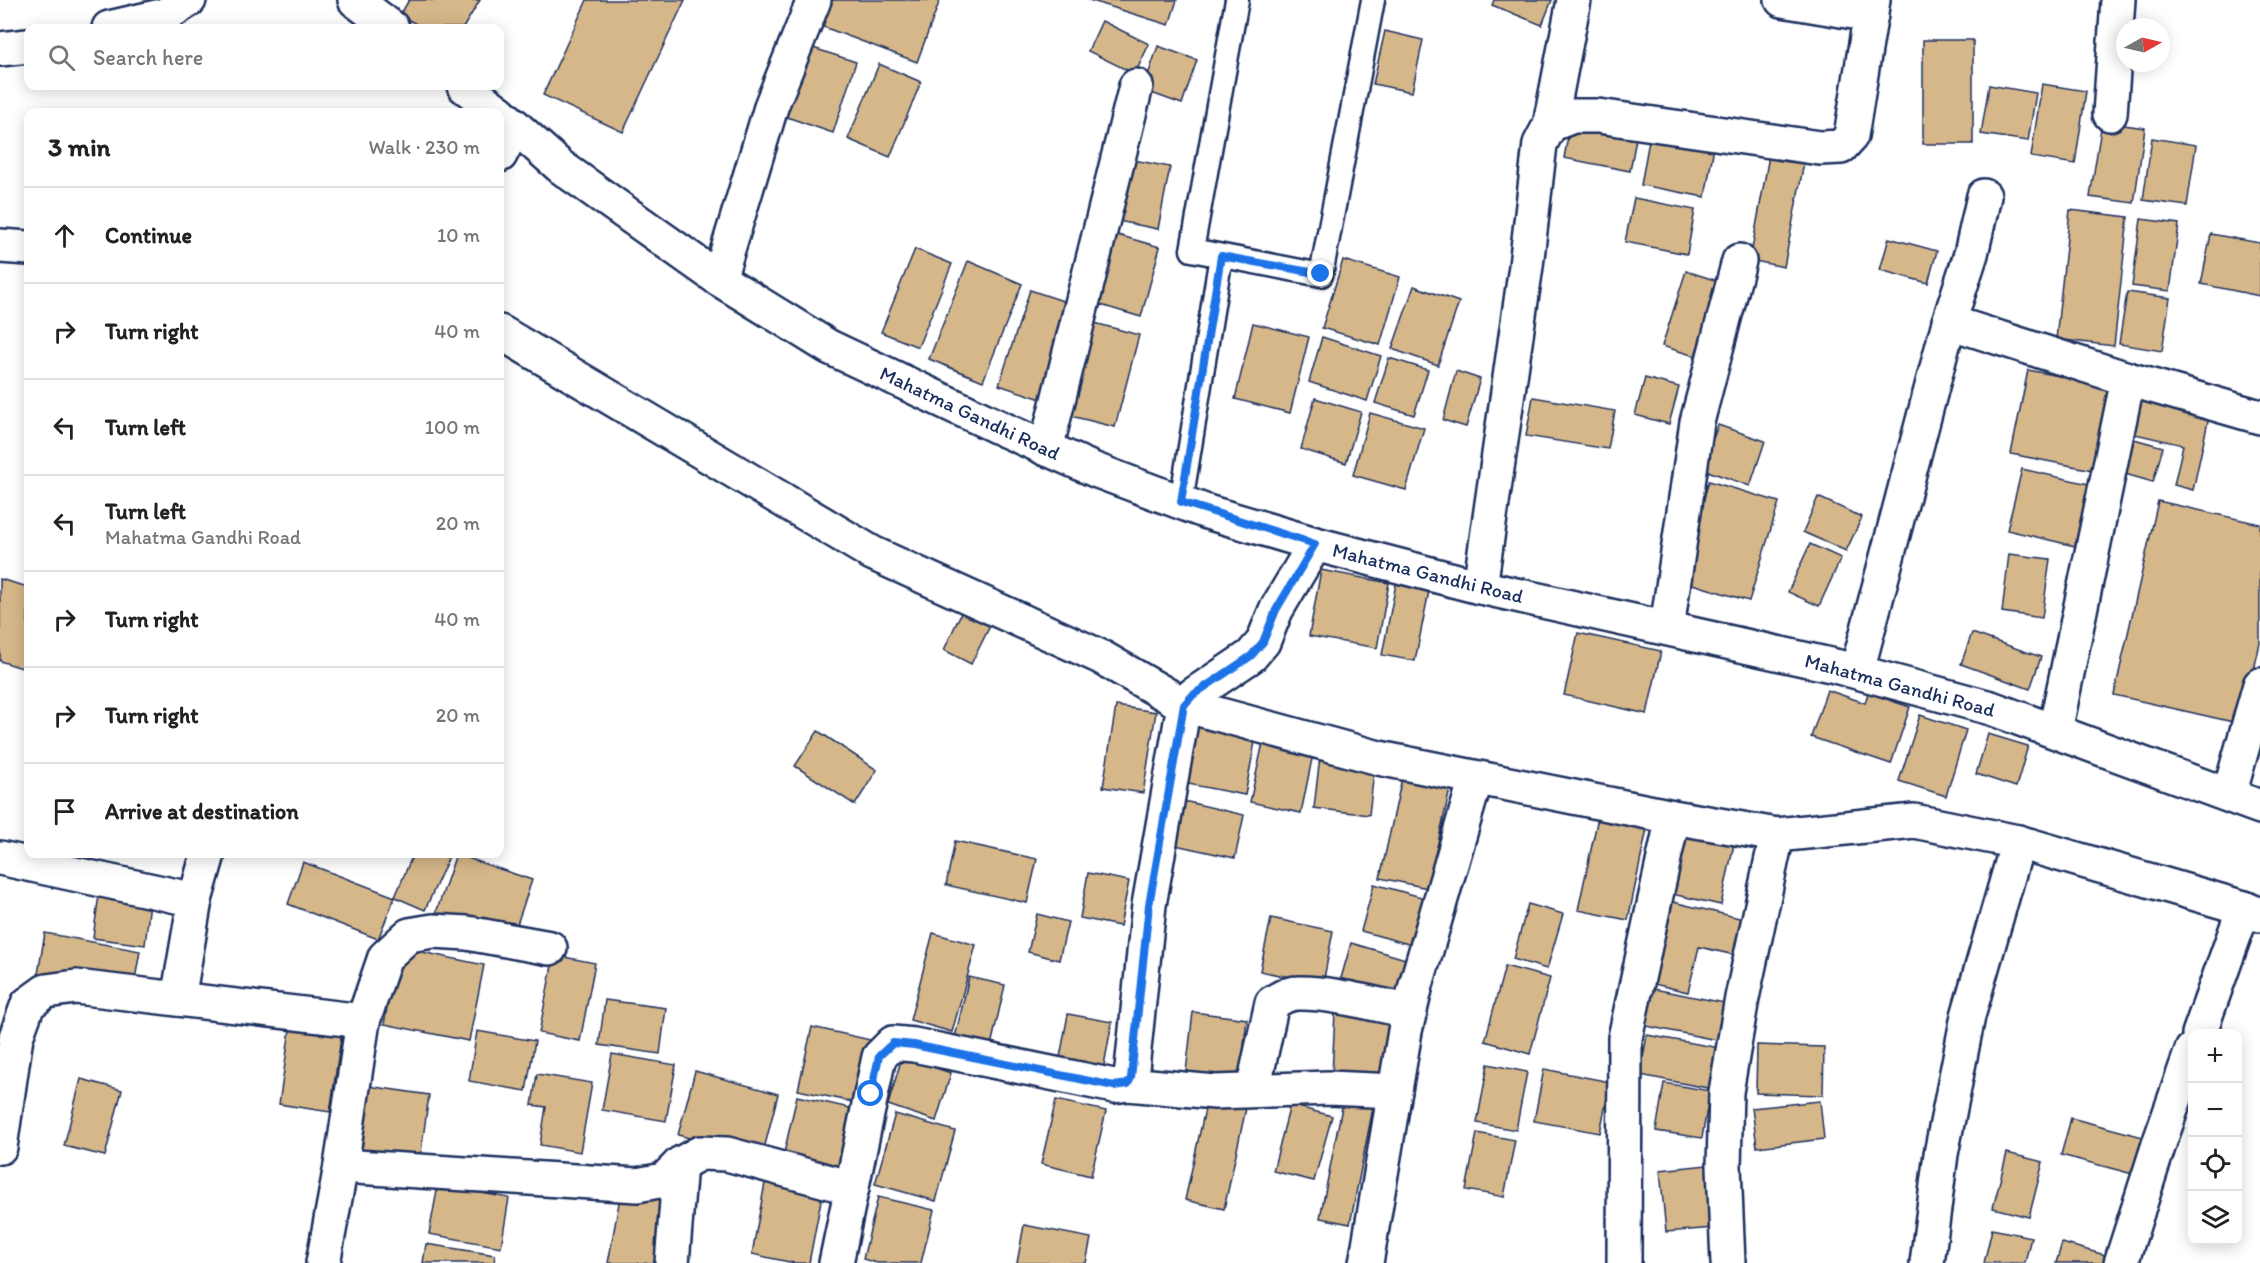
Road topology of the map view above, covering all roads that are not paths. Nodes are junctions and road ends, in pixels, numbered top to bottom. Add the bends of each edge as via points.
1 (189, 0) edge
2 (355, 0) edge
3 (814, 0) edge
4 (1237, 0) edge
5 (1373, 0) edge
6 (1574, 0) edge
7 (1782, 0) edge
8 (2118, 0) edge
9 (1872, 8) edge
10 (126, 24) edge
11 (387, 24) edge
12 (24, 46) edge
13 (0, 49) edge
14 (1136, 86) dead end
15 (469, 90) edge
16 (493, 108) edge
17 (2110, 114) dead end
18 (505, 117) edge
19 (1550, 125) junction
20 (1984, 196) dead end
21 (0, 246) edge
22 (24, 248) edge
23 (1221, 256) junction
24 (1739, 261) dead end
25 (719, 279) junction
26 (1949, 322) junction
27 (504, 334) edge
28 (2128, 379) junction
29 (2260, 417) edge
30 (1046, 449) junction
31 (1181, 502) junction
32 (1315, 544) junction
33 (1480, 587) junction
34 (1667, 628) junction
35 (1857, 671) junction
36 (2260, 685) edge
37 (1188, 700) junction
38 (2055, 731) junction
39 (1476, 778) junction
40 (2229, 795) junction
41 (2260, 807) edge
42 (1673, 817) junction
43 (1777, 835) junction
44 (2018, 842) junction
45 (0, 858) edge
46 (207, 858) edge
47 (195, 900) junction
48 (2252, 911) edge
49 (550, 948) dead end
50 (178, 999) junction
51 (1410, 1011) junction
52 (363, 1021) junction
53 (2201, 1029) edge
54 (2188, 1064) edge
55 (1128, 1084) junction
56 (1253, 1090) junction
57 (1395, 1090) junction
58 (0, 1147) edge
59 (680, 1164) junction
60 (341, 1166) junction
61 (852, 1188) junction
62 (323, 1263) edge
63 (672, 1263) edge
64 (836, 1263) edge
65 (1365, 1263) edge
66 (1624, 1263) edge
67 (1728, 1263) edge
68 (1927, 1263) edge
69 (2121, 1263) edge

1 - 10 street via 165,15
2 - 11 street
3 - 25 street via 772,104
4 - 23 lane via 1192,250
5 - 23 lane via 1321,274
6 - 19 street
7 - 9 street
8 - 17 street
9 - 19 street via 1851,136 1841,147 1820,148 1598,116 1573,116
12 - 13 street
14 - 30 street
15 - 16 street, Mahatma Gandhi Road
18 - 25 street, Mahatma Gandhi Road via 561,167
19 - 33 street via 1540,144
20 - 26 street
21 - 22 street
23 - 31 lane
24 - 34 street via 1697,422
25 - 30 street, Mahatma Gandhi Road via 829,347
26 - 28 street
26 - 35 street
27 - 37 street via 872,553
28 - 29 street
28 - 38 street
30 - 31 street, Mahatma Gandhi Road
31 - 32 street, Mahatma Gandhi Road
32 - 33 street, Mahatma Gandhi Road
32 - 37 street via 1276,610 1263,642 1251,656
33 - 34 street, Mahatma Gandhi Road
34 - 35 street, Mahatma Gandhi Road
35 - 38 street, Mahatma Gandhi Road via 1991,708
36 - 40 street
37 - 39 street via 1379,758
37 - 55 street via 1149,905
38 - 40 street, Mahatma Gandhi Road
39 - 42 street
39 - 51 street
40 - 41 street, Mahatma Gandhi Road
42 - 43 street
42 - 66 street via 1624,1038
43 - 44 street via 1914,821
43 - 67 street via 1726,1092
44 - 48 street
44 - 68 street via 1968,1016 1941,1154
45 - 47 street
46 - 47 street
47 - 50 street
48 - 53 street
49 - 52 street via 467,933 433,931 409,935 385,957
50 - 52 street
50 - 58 street via 76,987 46,991 28,1004 16,1037
51 - 56 street via 1340,998 1297,993 1282,996 1272,1003
51 - 57 street
52 - 60 street
54 - 69 street
55 - 56 street via 1215,1092
55 - 61 street via 1114,1086 893,1043 879,1056
56 - 57 street
57 - 65 street
59 - 60 street via 664,1180 637,1185
59 - 61 street via 700,1153 727,1154
59 - 63 street
60 - 62 street
61 - 64 street

